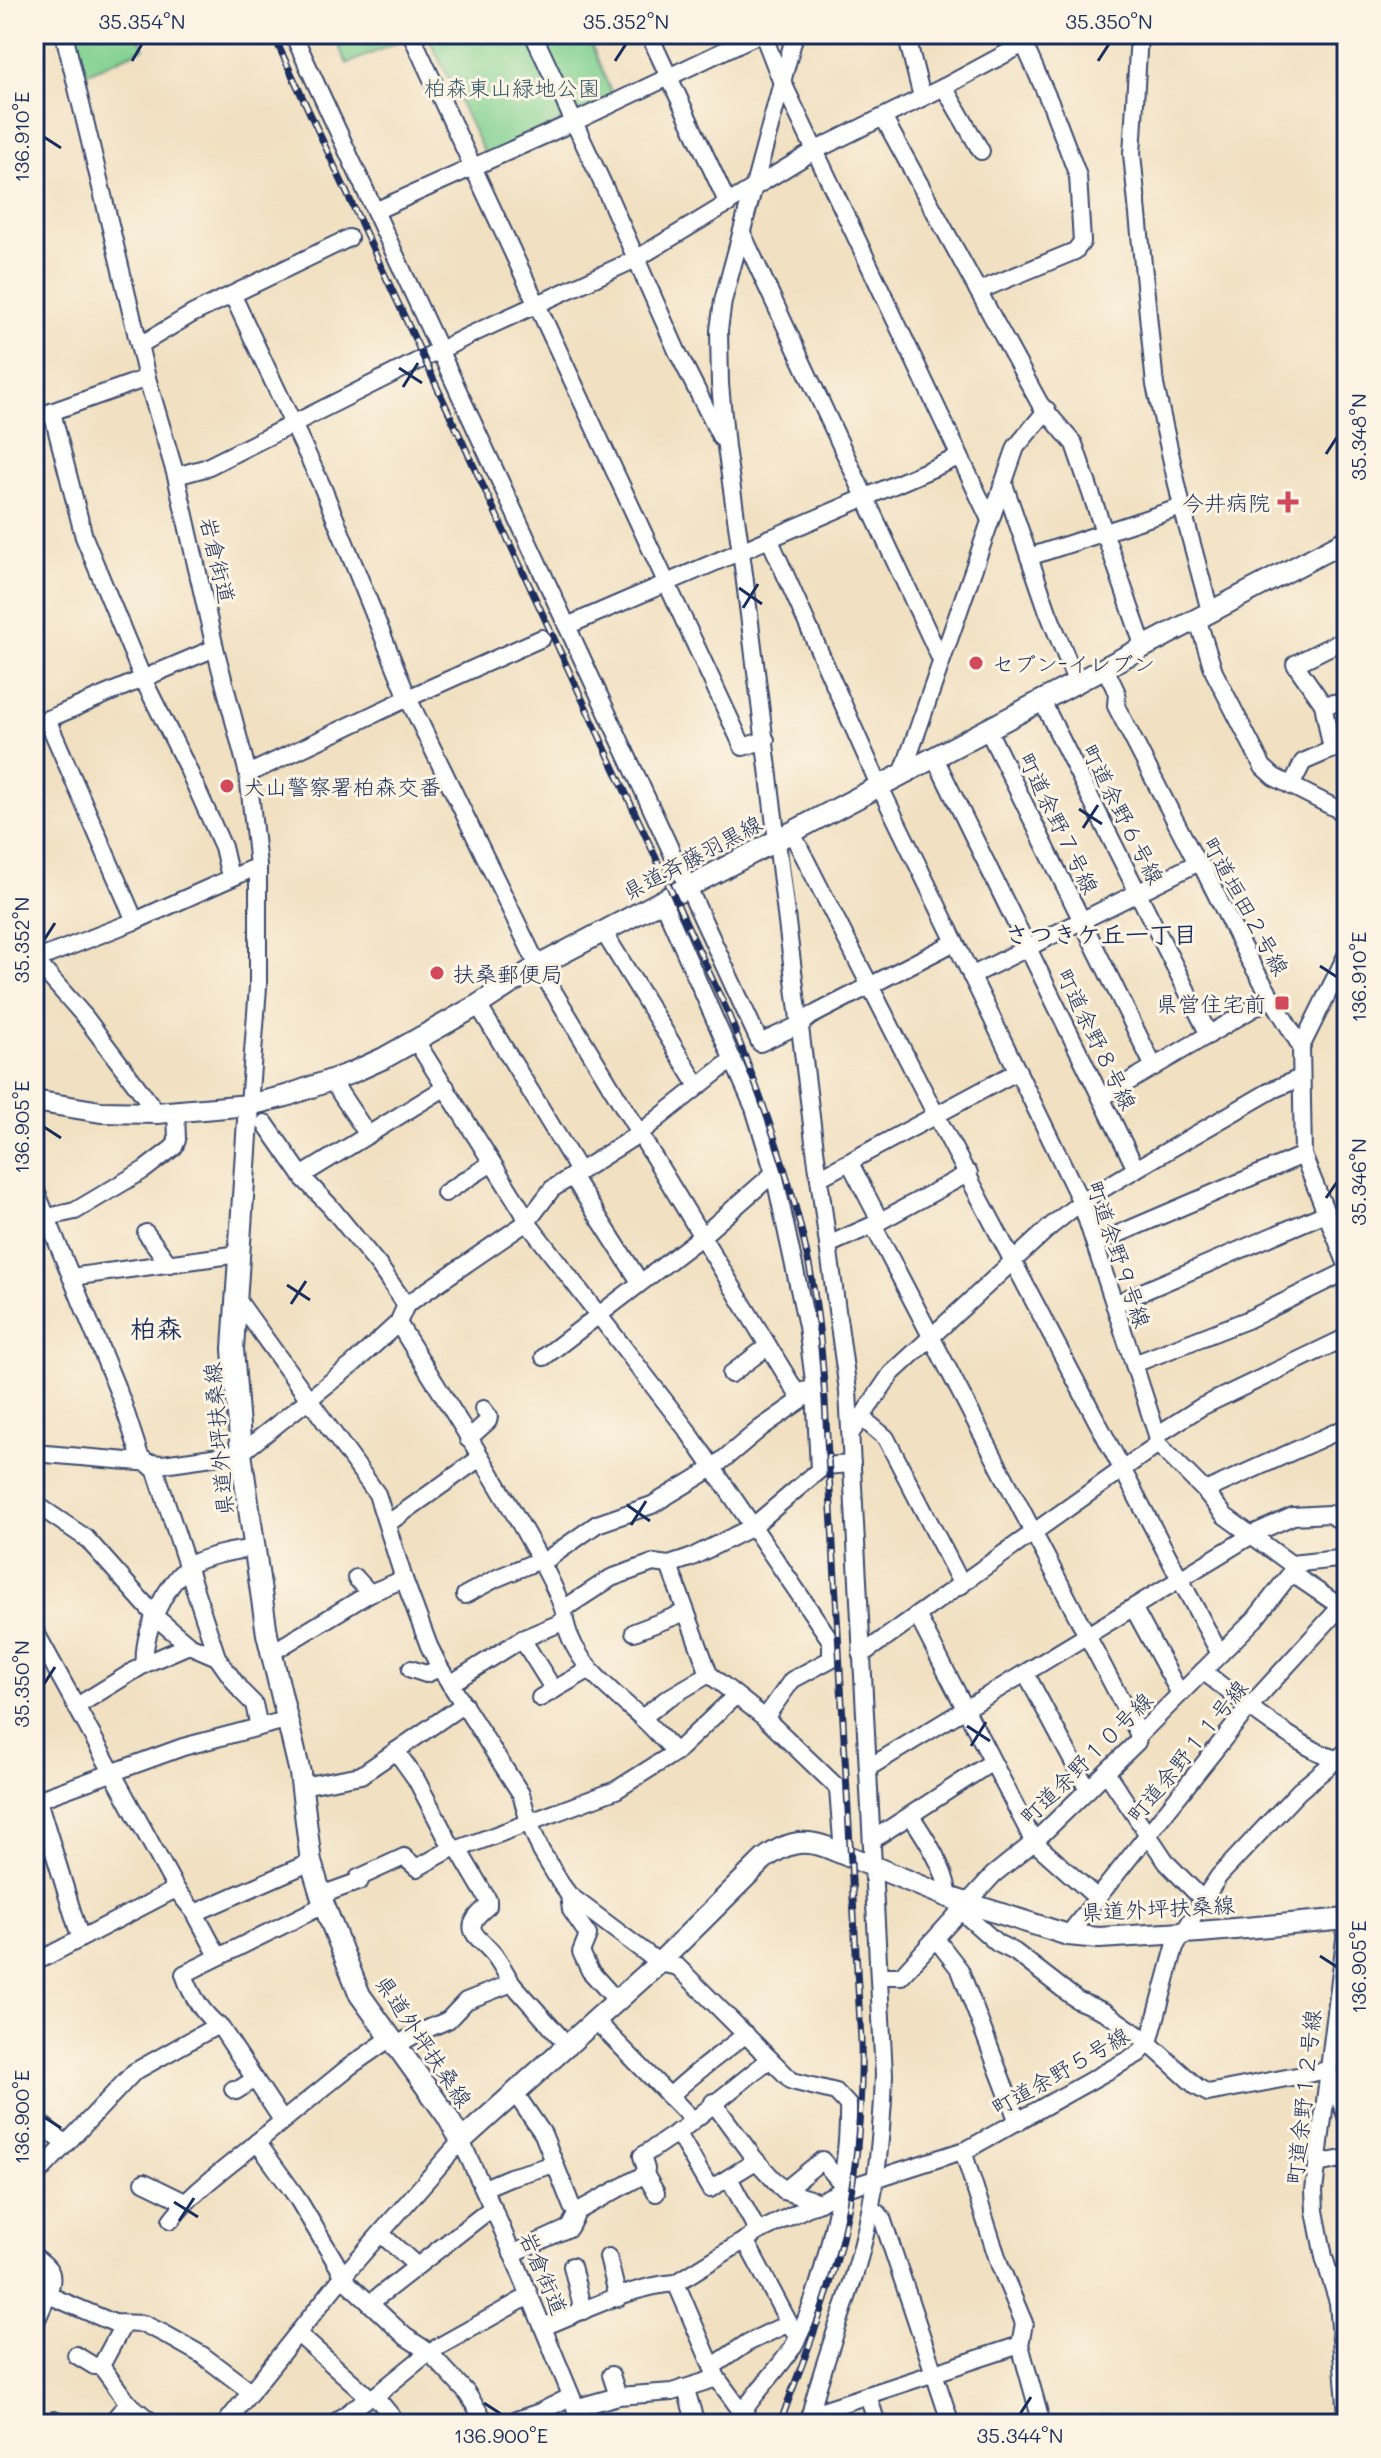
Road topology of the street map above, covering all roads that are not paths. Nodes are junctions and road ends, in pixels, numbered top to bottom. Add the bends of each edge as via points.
1 (64, 34) edge
2 (293, 34) edge
3 (411, 34) edge
4 (533, 34) edge
5 (649, 34) edge
6 (761, 34) edge
7 (795, 34) edge
8 (906, 34) edge
9 (1042, 34) edge
10 (1139, 34) edge
11 (1021, 39) edge
12 (669, 77) junction
13 (782, 82) junction
14 (944, 87) junction
15 (922, 97) junction
16 (883, 117) junction
17 (574, 122) junction
18 (814, 151) junction
19 (981, 151) dead end
20 (474, 165) junction
21 (753, 190) junction
22 (728, 204) junction
23 (375, 211) junction
24 (742, 233) junction
25 (349, 238) dead end
26 (636, 259) junction
27 (978, 291) junction
28 (233, 296) junction
29 (537, 306) junction
30 (140, 345) junction
31 (440, 351) junction
32 (147, 378) junction
33 (1047, 410) junction
34 (52, 412) junction
35 (34, 418) edge
36 (293, 423) junction
37 (726, 447) junction
38 (959, 457) junction
39 (176, 476) junction
40 (1004, 484) junction
41 (866, 497) junction
42 (1182, 507) junction
43 (990, 520) junction
44 (1104, 532) junction
45 (769, 538) junction
46 (1347, 540) edge
47 (741, 550) junction
48 (1029, 557) junction
49 (667, 583) junction
50 (1204, 614) junction
51 (567, 626) junction
52 (542, 638) dead end
53 (1347, 638) edge
54 (1143, 645) junction
55 (215, 648) junction
56 (941, 660) junction
57 (1104, 666) junction
58 (143, 679) junction
59 (1076, 681) junction
60 (408, 698) junction
61 (1041, 699) junction
62 (1347, 702) edge
63 (1323, 704) junction
64 (41, 722) edge
65 (987, 728) junction
66 (766, 740) junction
67 (1339, 746) edge
68 (934, 756) junction
69 (903, 772) junction
70 (248, 774) junction
71 (879, 785) junction
72 (1291, 786) junction
73 (1347, 814) edge
74 (785, 835) junction
75 (1197, 863) junction
76 (258, 866) junction
77 (230, 877) junction
78 (688, 886) junction
79 (1138, 893) junction
80 (662, 900) junction
81 (135, 921) junction
82 (1082, 921) junction
83 (603, 931) junction
84 (955, 942) junction
85 (1028, 948) junction
86 (1347, 954) edge
87 (538, 966) junction
88 (971, 976) junction
89 (871, 985) junction
90 (1271, 998) junction
91 (478, 1005) junction
92 (801, 1024) junction
93 (1209, 1035) junction
94 (416, 1041) junction
95 (1301, 1047) junction
96 (733, 1059) junction
97 (1154, 1067) junction
98 (1018, 1071) junction
99 (1300, 1078) junction
100 (332, 1081) junction
101 (698, 1086) junction
102 (446, 1087) junction
103 (1101, 1098) junction
104 (34, 1101) edge
105 (249, 1105) junction
106 (167, 1112) junction
107 (936, 1115) junction
108 (265, 1123) dead end
109 (640, 1133) junction
110 (368, 1135) junction
111 (1303, 1155) junction
112 (492, 1163) junction
113 (850, 1163) junction
114 (1136, 1169) junction
115 (576, 1173) junction
116 (774, 1173) junction
117 (969, 1173) junction
118 (819, 1178) junction
119 (304, 1179) junction
120 (34, 1186) edge
121 (445, 1193) dead end
122 (1081, 1202) junction
123 (1326, 1213) junction
124 (41, 1219) edge
125 (527, 1222) junction
126 (876, 1223) junction
127 (146, 1233) dead end
128 (702, 1236) junction
129 (1095, 1244) junction
130 (828, 1245) junction
131 (239, 1254) junction
132 (1014, 1260) junction
133 (169, 1264) junction
134 (1347, 1268) edge
135 (71, 1277) junction
136 (640, 1282) junction
137 (236, 1298) junction
138 (1114, 1304) junction
139 (406, 1305) junction
140 (600, 1314) junction
141 (398, 1323) junction
142 (932, 1337) junction
143 (1347, 1337) edge
144 (768, 1346) junction
145 (544, 1357) dead end
146 (1134, 1364) junction
147 (731, 1374) dead end
148 (815, 1389) junction
149 (308, 1398) junction
150 (801, 1400) junction
151 (483, 1409) dead end
152 (861, 1417) junction
153 (1347, 1427) edge
154 (851, 1434) junction
155 (468, 1439) junction
156 (1157, 1440) junction
157 (34, 1453) edge
158 (241, 1453) junction
159 (480, 1458) junction
160 (148, 1463) junction
161 (852, 1464) junction
162 (713, 1468) junction
163 (819, 1469) junction
164 (1123, 1471) junction
165 (1205, 1491) junction
166 (34, 1503) edge
167 (1347, 1519) edge
168 (387, 1524) junction
169 (752, 1527) junction
170 (1035, 1534) junction
171 (1249, 1537) junction
172 (254, 1549) junction
173 (1347, 1558) edge
174 (541, 1561) junction
175 (669, 1565) junction
176 (186, 1568) junction
177 (1291, 1568) junction
178 (356, 1578) dead end
179 (404, 1579) junction
180 (1180, 1579) junction
181 (962, 1585) junction
182 (370, 1593) junction
183 (465, 1595) dead end
184 (1345, 1606) edge
185 (1134, 1609) junction
186 (686, 1612) junction
187 (154, 1613) junction
188 (565, 1614) junction
189 (918, 1617) junction
190 (34, 1629) edge
191 (634, 1632) dead end
192 (1088, 1636) junction
193 (522, 1639) junction
194 (189, 1645) junction
195 (271, 1653) junction
196 (1220, 1654) junction
197 (861, 1655) junction
198 (217, 1657) junction
199 (145, 1664) junction
200 (440, 1668) junction
201 (411, 1669) dead end
202 (590, 1669) junction
203 (1203, 1671) junction
204 (709, 1674) junction
205 (1026, 1674) junction
206 (450, 1684) junction
207 (1180, 1694) junction
208 (735, 1696) junction
209 (464, 1704) junction
210 (77, 1706) junction
211 (1249, 1707) junction
212 (966, 1709) junction
213 (642, 1718) junction
214 (765, 1718) junction
215 (286, 1720) junction
216 (259, 1727) junction
217 (1139, 1735) junction
218 (396, 1751) junction
219 (676, 1752) junction
220 (1343, 1757) edge
221 (992, 1762) junction
222 (868, 1768) junction
223 (113, 1772) junction
224 (1106, 1772) junction
225 (302, 1786) junction
226 (1088, 1790) junction
227 (36, 1800) edge
228 (911, 1816) junction
229 (529, 1822) junction
230 (1148, 1835) junction
231 (872, 1840) junction
232 (1034, 1842) junction
233 (455, 1848) junction
234 (843, 1854) junction
235 (311, 1862) junction
236 (874, 1867) junction
237 (176, 1889) junction
238 (569, 1895) junction
239 (1097, 1898) junction
240 (322, 1900) junction
241 (1203, 1900) junction
242 (959, 1904) junction
243 (195, 1913) junction
244 (1347, 1921) edge
245 (1183, 1932) junction
246 (1068, 1935) junction
247 (80, 1937) junction
248 (936, 1939) junction
249 (218, 1956) junction
250 (659, 1962) junction
251 (34, 1963) edge
252 (880, 1976) junction
253 (512, 1983) junction
254 (617, 2001) junction
255 (596, 2021) junction
256 (218, 2025) junction
257 (746, 2034) junction
258 (392, 2043) junction
259 (1149, 2043) junction
260 (569, 2047) junction
261 (770, 2059) junction
262 (1328, 2070) junction
263 (255, 2079) junction
264 (233, 2089) dead end
265 (515, 2093) junction
266 (669, 2097) junction
267 (713, 2102) junction
268 (34, 2118) edge
269 (1347, 2118) edge
270 (282, 2120) junction
271 (693, 2120) junction
272 (1018, 2122) junction
273 (677, 2132) junction
274 (461, 2141) junction
275 (257, 2142) junction
276 (66, 2144) junction
277 (966, 2150) junction
278 (753, 2157) junction
279 (1347, 2158) edge
280 (555, 2164) junction
281 (1317, 2164) junction
282 (645, 2174) junction
283 (34, 2178) edge
284 (729, 2178) junction
285 (875, 2180) junction
286 (144, 2182) dead end
287 (484, 2188) junction
288 (840, 2188) junction
289 (784, 2191) junction
290 (656, 2193) dead end
291 (185, 2202) junction
292 (820, 2202) junction
293 (493, 2207) junction
294 (578, 2211) junction
295 (870, 2212) junction
296 (171, 2220) dead end
297 (381, 2234) junction
298 (752, 2236) junction
299 (512, 2254) junction
300 (34, 2256) edge
301 (608, 2257) dead end
302 (417, 2266) junction
303 (572, 2266) dead end
304 (344, 2275) junction
305 (676, 2283) junction
306 (48, 2295) junction
307 (529, 2296) junction
308 (618, 2298) junction
309 (1342, 2300) edge
310 (370, 2303) junction
311 (583, 2311) junction
312 (123, 2325) junction
313 (34, 2326) edge
314 (543, 2327) junction
315 (793, 2330) junction
316 (298, 2334) junction
317 (1020, 2345) junction
318 (429, 2352) junction
319 (76, 2355) dead end
320 (1346, 2364) edge
321 (101, 2366) junction
322 (715, 2372) junction
323 (935, 2374) junction
324 (611, 2375) dead end
325 (683, 2388) junction
326 (251, 2392) junction
327 (868, 2395) junction
328 (372, 2396) junction
329 (618, 2396) junction
330 (573, 2402) junction
331 (128, 2403) junction
332 (1347, 2416) edge
333 (738, 2418) edge
334 (809, 2419) edge
335 (110, 2424) edge
336 (154, 2424) edge
337 (225, 2424) edge
338 (333, 2424) edge
339 (398, 2424) edge
340 (487, 2424) edge
341 (504, 2424) edge
342 (583, 2424) edge
343 (696, 2424) edge
344 (877, 2424) edge
345 (951, 2424) edge
346 (1042, 2424) edge

1 - 30 street, 岩倉街道
2 - 23 street
3 - 20 street
4 - 17 street
5 - 12 street
6 - 12 street
6 - 13 street
7 - 13 street
8 - 15 street
9 - 11 street
10 - 42 street via 1132,154 1155,385
11 - 14 street
11 - 27 street via 1078,176 1082,242 1075,251
12 - 17 street
12 - 22 street
13 - 18 street
13 - 21 street
14 - 15 street
14 - 19 street
15 - 16 street
16 - 18 street
16 - 27 street
17 - 20 street
17 - 26 street
18 - 21 street
18 - 38 street
20 - 23 street
20 - 29 street
21 - 22 street
21 - 24 street
22 - 26 street
23 - 31 street
24 - 37 street via 719,330
24 - 41 street
25 - 28 street
26 - 29 street
26 - 37 street
27 - 33 street
28 - 30 street
28 - 36 street
29 - 31 street
29 - 49 street
30 - 32 street, 岩倉街道
31 - 36 street
31 - 51 street
32 - 34 street
32 - 39 street, 岩倉街道
33 - 40 street via 1016,447
33 - 44 street via 1074,444
34 - 35 street
34 - 58 street via 84,537
36 - 39 street via 205,468
36 - 60 street
37 - 47 street
38 - 41 street
38 - 43 street
39 - 55 street, 岩倉街道
40 - 43 street
40 - 48 street
41 - 45 street
41 - 56 street
42 - 44 street
42 - 50 street
43 - 56 street
44 - 48 street
44 - 54 street
45 - 47 street
45 - 71 street, 町道余野９号線
46 - 50 main road, 県道斉藤羽黒線
47 - 49 street
47 - 66 street
48 - 59 street
49 - 51 street
49 - 66 street via 743,747
50 - 54 main road, 県道斉藤羽黒線
50 - 72 street via 1214,672 1260,763
51 - 78 street
52 - 60 street
53 - 63 street via 1295,664
54 - 57 main road, 県道斉藤羽黒線
55 - 58 street
55 - 70 street, 岩倉街道
56 - 69 street
57 - 59 main road, 県道斉藤羽黒線
57 - 75 street, 町道垣田２号線 via 1117,693 1116,706
58 - 64 street
58 - 77 street via 217,834
59 - 61 main road, 県道斉藤羽黒線
60 - 70 street
60 - 87 street
61 - 65 main road, 県道斉藤羽黒線
61 - 79 street, 町道余野６号線
62 - 63 street
63 - 67 street
64 - 81 street
65 - 68 main road, 県道斉藤羽黒線
65 - 82 street, 町道余野７号線
66 - 74 street
67 - 72 street via 1303,762
68 - 69 main road, 県道斉藤羽黒線
68 - 85 street, 町道余野８号線
69 - 71 main road, 県道斉藤羽黒線
70 - 76 street, 岩倉街道
71 - 74 main road, 県道斉藤羽黒線
71 - 84 street, 町道余野９号線
72 - 73 street
74 - 78 main road, 県道斉藤羽黒線
74 - 89 street
74 - 92 street
75 - 79 street
75 - 90 street, 町道垣田２号線
76 - 77 street
76 - 105 street, 岩倉街道 via 258,987
77 - 81 street
78 - 80 main road, 県道斉藤羽黒線
78 - 92 street via 760,1043
79 - 82 street
79 - 93 street, 町道余野６号線
80 - 83 main road, 県道斉藤羽黒線
80 - 96 street
81 - 106 street via 35,960
82 - 85 street
82 - 97 street, 町道余野７号線
83 - 87 main road, 県道斉藤羽黒線
83 - 101 street
84 - 88 street, 町道余野９号線
84 - 89 street
85 - 88 street
85 - 103 street, 町道余野８号線
86 - 95 street
87 - 91 main road, 県道斉藤羽黒線
87 - 109 street
88 - 98 street, 町道余野９号線
89 - 92 street
89 - 107 street
90 - 93 street
90 - 95 street, 町道垣田２号線
91 - 94 main road, 県道斉藤羽黒線
91 - 115 street
92 - 118 street
93 - 97 street
94 - 100 main road, 県道斉藤羽黒線
94 - 102 street
95 - 99 street
96 - 101 street
96 - 116 street
97 - 103 street
98 - 107 street
98 - 122 street, 町道余野９号線
99 - 111 street
99 - 114 street
100 - 105 main road, 県道斉藤羽黒線
100 - 110 street
101 - 109 street
102 - 110 street
102 - 112 street
103 - 114 street, 町道余野８号線
104 - 106 main road, 県道斉藤羽黒線 via 101,1112
105 - 106 main road, 県道斉藤羽黒線
105 - 131 main road, 県道外坪扶桑線
106 - 124 street via 177,1140 174,1147 75,1211
107 - 113 street
107 - 117 street
108 - 119 street
109 - 115 street
109 - 128 street
110 - 119 street
111 - 123 street
111 - 129 street
112 - 121 street
112 - 125 street
113 - 118 street
113 - 126 street
114 - 122 street
115 - 125 street via 552,1189
115 - 136 street
116 - 128 street
116 - 148 street via 802,1296
117 - 126 street
117 - 132 street
118 - 130 street
119 - 139 street
120 - 124 street
122 - 129 street, 町道余野９号線
122 - 132 street
123 - 134 street
123 - 138 street
124 - 135 street
125 - 139 street
125 - 140 street
126 - 130 street
126 - 142 street
127 - 133 street
128 - 136 street
128 - 144 street
129 - 138 street, 町道余野９号線
130 - 154 street
131 - 133 street
131 - 137 main road, 県道外坪扶桑線
132 - 142 street
132 - 164 street
133 - 135 street
134 - 146 street via 1247,1320
135 - 160 street via 140,1456
136 - 140 street
137 - 149 street
137 - 158 main road, 県道外坪扶桑線 via 233,1349
138 - 146 street, 町道余野９号線
139 - 141 street
140 - 145 street
140 - 162 street
141 - 149 street
141 - 155 street
142 - 152 street via 891,1374
142 - 170 street
143 - 156 street via 1201,1407
144 - 147 street
144 - 150 street
146 - 156 street, 町道余野９号線
148 - 150 street via 803,1391
148 - 163 street
149 - 158 street
149 - 168 street via 377,1494
150 - 162 street
151 - 155 street via 488,1421
152 - 154 street
152 - 181 street via 886,1438
153 - 165 street
154 - 161 street
155 - 159 street
156 - 164 street
156 - 165 street, 町道余野９号線
157 - 160 street
158 - 160 street
158 - 172 main road, 県道外坪扶桑線
159 - 168 street
159 - 174 street
160 - 176 street via 156,1471
161 - 163 street
161 - 197 street
162 - 169 street
162 - 174 street via 652,1505 597,1524
163 - 169 street
164 - 170 street
164 - 180 street
165 - 171 street, 町道余野９号線
166 - 187 street via 86,1538
167 - 171 street via 1293,1516
168 - 179 street
169 - 175 street
169 - 214 street via 831,1641 831,1659 792,1680
170 - 181 street
170 - 192 street
171 - 177 street, 町道余野９号線
171 - 180 street
172 - 176 street
172 - 195 main road, 県道外坪扶桑線
173 - 177 street
174 - 183 street
174 - 188 street
175 - 186 street
175 - 188 street via 653,1563 611,1578
176 - 187 street
176 - 198 street
177 - 184 street, 町道余野９号線
177 - 196 street, 町道余野１０号線 via 1255,1619
178 - 182 street
179 - 182 street
179 - 200 street
180 - 185 street
180 - 196 street
181 - 189 street
182 - 195 street
184 - 211 street, 町道余野１１号線
185 - 192 street
185 - 207 street
186 - 191 street
186 - 204 street
187 - 194 street
187 - 199 street
188 - 193 street
188 - 202 street
189 - 197 street
189 - 212 street
190 - 210 street
192 - 205 street
192 - 217 street
193 - 202 street via 547,1694
193 - 206 street
194 - 198 street
194 - 199 street
195 - 215 main road, 県道外坪扶桑線
196 - 203 street, 町道余野１０号線
197 - 222 street
198 - 216 street via 254,1704
199 - 210 street
200 - 201 street via 426,1674
200 - 206 street
202 - 213 street
203 - 207 street, 町道余野１０号線
203 - 211 street
204 - 208 street
204 - 213 street
205 - 212 street
205 - 226 street
206 - 209 street
207 - 217 street, 町道余野１０号線
208 - 214 street
208 - 219 street
209 - 218 street
209 - 229 street via 521,1794
210 - 223 street
211 - 220 street via 1328,1757
211 - 230 street, 町道余野１１号線
212 - 221 street
212 - 222 street
213 - 219 street
214 - 234 street via 838,1788
215 - 216 street
215 - 225 main road, 県道外坪扶桑線
216 - 223 street
217 - 224 street, 町道余野１０号線
218 - 225 street via 361,1775
218 - 233 street
219 - 229 street via 616,1790
220 - 241 street, 町道余野５号線 via 1299,1791
221 - 228 street
221 - 232 street
222 - 231 street
223 - 227 street
223 - 237 street
224 - 226 street, 町道余野１０号線
224 - 230 street
225 - 235 main road, 県道外坪扶桑線
226 - 232 street, 町道余野１０号線
227 - 247 street
228 - 231 street
228 - 242 street
229 - 233 street
229 - 238 street
230 - 239 street, 町道余野１１号線
230 - 241 street
231 - 236 street
232 - 239 street
232 - 242 street, 町道余野１０号線
233 - 240 street via 417,1868 404,1857
233 - 253 street via 488,1900 476,1916 475,1938 494,1954
234 - 236 main road, 県道外坪扶桑線
234 - 250 main road, 県道外坪扶桑線 via 805,1842 778,1849
235 - 240 main road, 県道外坪扶桑線
235 - 243 street
236 - 242 main road, 県道外坪扶桑線
236 - 252 street
237 - 243 street
237 - 247 street
238 - 250 street
238 - 254 street via 571,1910 588,1935 581,1952
239 - 246 street, 町道余野１１号線
240 - 249 street
240 - 258 main road, 県道外坪扶桑線 via 360,1995
241 - 245 street, 町道余野５号線
242 - 246 main road, 県道外坪扶桑線
242 - 248 street, 町道余野１０号線
242 - 259 street via 997,1943
243 - 249 street
244 - 245 main road, 県道外坪扶桑線
244 - 262 street, 町道余野１２号線
245 - 246 main road, 県道外坪扶桑線
245 - 259 street, 町道余野５号線
247 - 251 street
248 - 252 street, 町道余野１０号線 via 901,1976
248 - 272 street via 960,1970
249 - 256 street via 184,1974
250 - 254 main road, 県道外坪扶桑線
250 - 257 street via 678,1967
252 - 285 street via 883,2100
253 - 258 street via 466,2001 448,2020
253 - 260 street
254 - 255 main road, 県道外坪扶桑線
255 - 260 main road, 県道外坪扶桑線
255 - 266 street
256 - 263 street
256 - 276 street via 134,2072
257 - 261 street
257 - 266 street
258 - 270 street
258 - 274 main road, 県道外坪扶桑線
259 - 262 street via 1208,2093
259 - 272 street, 町道余野５号線
260 - 265 main road, 県道外坪扶桑線
261 - 267 street
261 - 288 street via 792,2081 841,2094 847,2102
262 - 269 street
262 - 281 street, 町道余野１２号線
263 - 264 street
263 - 270 street
265 - 274 main road, 県道外坪扶桑線
265 - 280 street via 543,2134
266 - 271 street
267 - 271 street
267 - 278 street
268 - 276 street
270 - 275 street
271 - 273 street
272 - 277 street, 町道余野５号線
273 - 282 street via 642,2156
273 - 284 street via 710,2189
274 - 287 street, 岩倉街道
274 - 297 street
275 - 291 street
275 - 304 street
276 - 283 street
277 - 285 street, 町道余野５号線
277 - 317 street via 1000,2266 1024,2323
278 - 284 street
278 - 289 street
279 - 281 street
280 - 287 street
280 - 294 street
281 - 309 street, 町道余野１２号線 via 1315,2211 1324,2257
282 - 290 street
282 - 294 street
284 - 298 street
285 - 288 street, 町道余野５号線
285 - 295 street
286 - 291 street
287 - 293 street, 岩倉街道
288 - 289 street via 822,2160
288 - 292 street, 町道余野５号線
288 - 315 street via 823,2265
289 - 292 street
291 - 296 street
292 - 298 street, 町道余野５号線
293 - 299 street, 岩倉街道
293 - 302 street
294 - 299 street via 569,2228
295 - 323 street via 882,2218
295 - 334 street
297 - 302 street
297 - 304 street
298 - 305 street, 町道余野５号線
298 - 315 street
299 - 307 street, 岩倉街道
300 - 306 street via 50,2269
301 - 308 street
302 - 310 street
303 - 311 street
304 - 310 street
304 - 316 street
305 - 308 street, 町道余野５号線
305 - 322 street
306 - 312 street
306 - 313 street
307 - 314 street, 岩倉街道
307 - 318 street
308 - 311 street, 町道余野５号線
309 - 320 street, 町道余野１２号線
310 - 318 street
311 - 314 street, 町道余野５号線
312 - 321 street
312 - 326 street via 144,2324 174,2338
314 - 330 street, 岩倉街道
315 - 322 street via 747,2343
315 - 333 street
316 - 326 street
316 - 328 street
317 - 323 street
317 - 346 street
318 - 328 street
318 - 340 street
319 - 321 street
320 - 332 street, 町道余野１２号線
321 - 331 street
322 - 325 street
322 - 333 street
323 - 327 street
323 - 345 street
324 - 329 street
325 - 329 street
325 - 343 street
326 - 337 street
327 - 334 street
327 - 344 street
328 - 338 street
328 - 339 street
329 - 330 street
330 - 341 street
330 - 342 street, 岩倉街道
331 - 335 street
331 - 336 street

